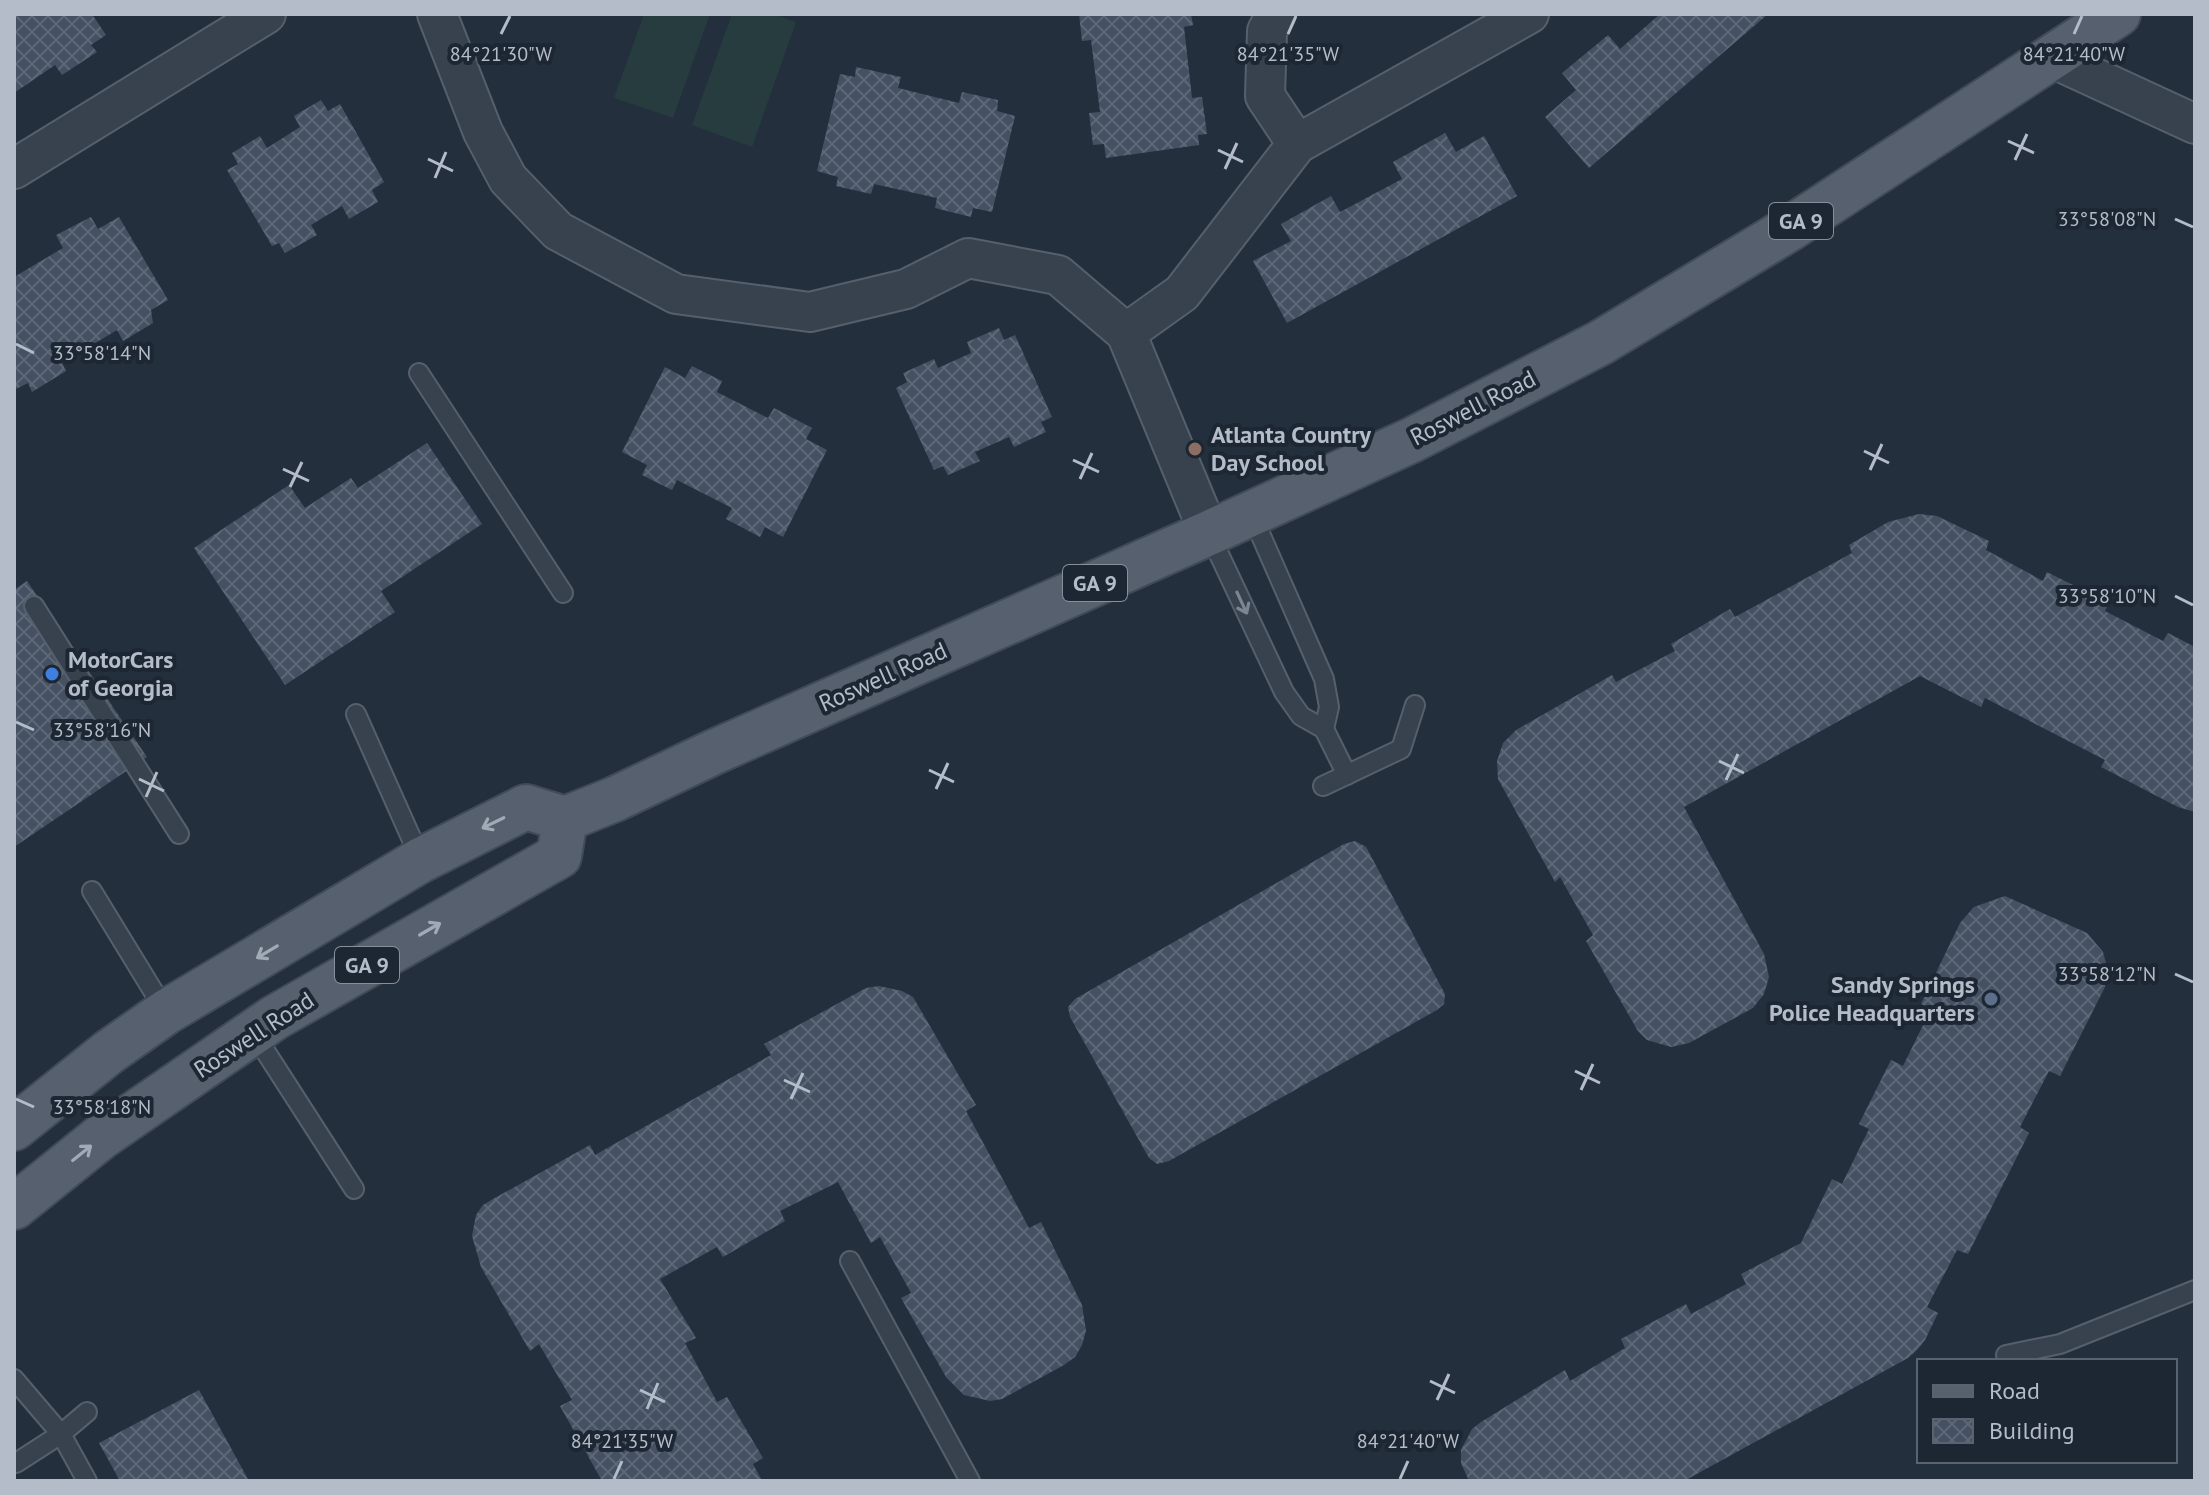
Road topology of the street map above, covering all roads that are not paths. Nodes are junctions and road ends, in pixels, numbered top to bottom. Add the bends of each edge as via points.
1 (266, 14) edge
2 (437, 14) edge
3 (1276, 14) edge
4 (1529, 14) edge
5 (2118, 14) edge
6 (2052, 58) junction
7 (2195, 124) edge
8 (1297, 144) junction
9 (14, 169) edge
10 (1126, 333) junction
11 (419, 373) dead end
12 (1251, 513) junction
13 (1209, 533) junction
14 (563, 593) dead end
15 (34, 606) dead end
16 (1415, 705) dead end
17 (356, 714) dead end
18 (1324, 729) junction
19 (1347, 775) junction
20 (1323, 786) dead end
21 (565, 819) junction
22 (179, 834) dead end
23 (421, 860) junction
24 (92, 891) dead end
25 (166, 1012) junction
26 (253, 1032) junction
27 (14, 1128) edge
28 (354, 1189) dead end
29 (14, 1207) edge
30 (850, 1261) dead end
31 (2195, 1290) edge
32 (2006, 1355) dead end
33 (14, 1379) edge
34 (87, 1412) dead end
35 (61, 1434) junction
36 (16, 1463) dead end
37 (87, 1481) edge
38 (970, 1481) edge

1 - 9 street
2 - 10 street via 483,132 508,179 558,231 676,294 810,312 906,289 968,258 1058,275
3 - 8 street via 1267,31 1265,96
4 - 8 street
5 - 6 main road, Roswell Road / GA 9
6 - 7 street
6 - 12 main road, Roswell Road / GA 9 via 1789,229 1600,343 1412,440
8 - 10 street via 1182,293
10 - 13 street
11 - 14 lane
12 - 13 main road, Roswell Road / GA 9
12 - 18 lane via 1324,679 1329,707
13 -> 18 lane via 1284,692 1301,716
13 - 21 main road, Roswell Road / GA 9
15 - 22 lane
16 - 19 lane via 1401,749
17 - 23 lane
18 - 19 lane
19 - 20 lane
21 -> 23 main road, GA 9 via 526,807
26 -> 21 main road, Roswell Road / GA 9 via 559,856
23 -> 25 main road, GA 9
24 - 25 lane
25 - 27 main road, GA 9
26 - 28 lane
29 -> 26 main road, Roswell Road / GA 9 via 101,1137
30 - 38 lane
31 - 32 lane via 2060,1344
33 - 35 lane
34 - 35 lane
35 - 36 lane
35 - 37 lane

